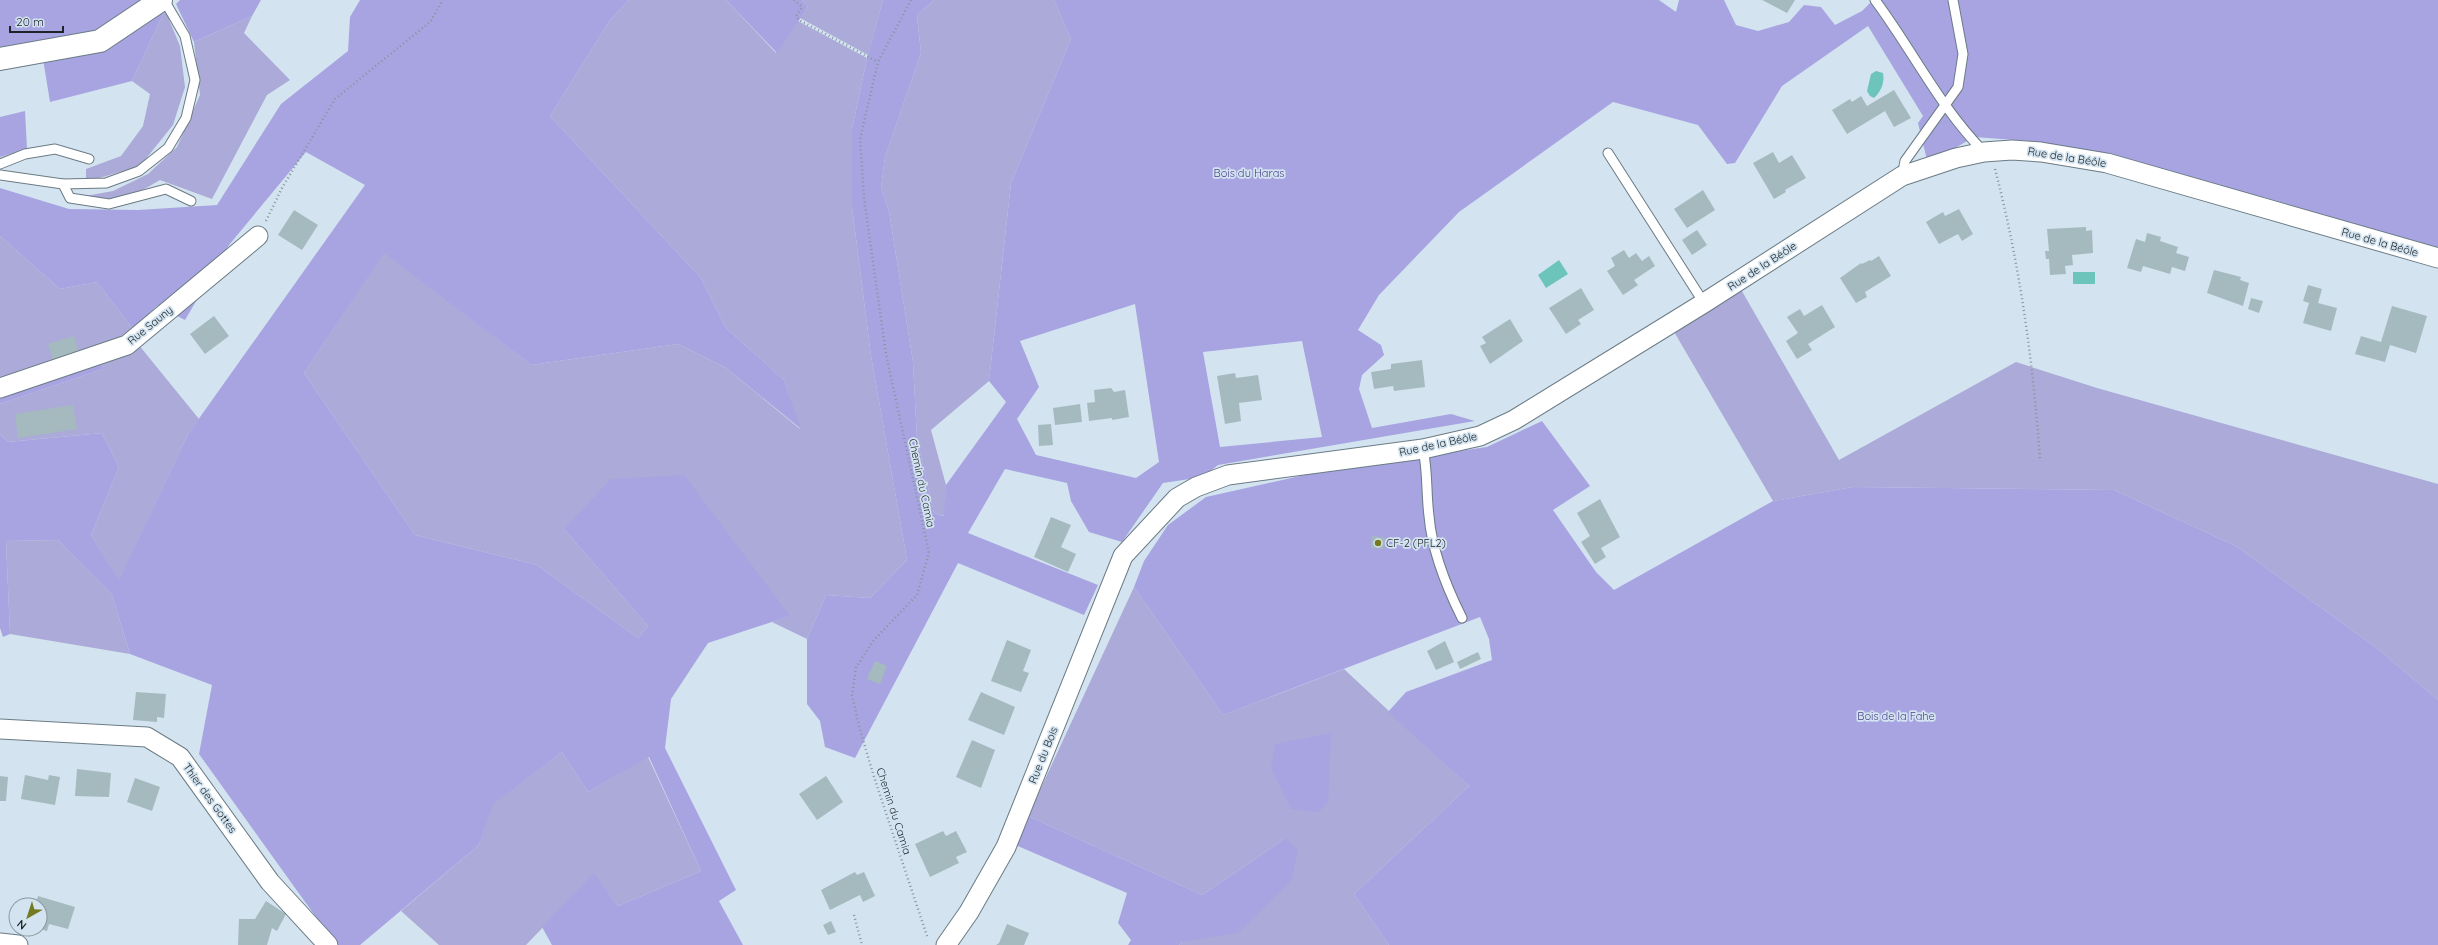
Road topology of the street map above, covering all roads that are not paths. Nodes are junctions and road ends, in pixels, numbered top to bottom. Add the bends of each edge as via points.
1 (162, 0) edge
2 (1875, 0) edge
3 (1953, 0) edge
4 (0, 59) edge
5 (1946, 106) junction
6 (1987, 152) junction
7 (1608, 153) dead end
8 (89, 159) dead end
9 (0, 164) edge
10 (0, 175) edge
11 (1902, 176) junction
12 (63, 184) junction
13 (191, 201) dead end
14 (258, 236) road end
15 (2438, 258) edge
16 (1704, 303) junction
17 (0, 388) edge
18 (1423, 449) junction
19 (1123, 556) joint
20 (1462, 618) dead end
21 (0, 729) edge
22 (0, 943) edge
23 (18, 945) edge
24 (328, 945) edge
25 (946, 945) edge

1 - 4 street via 100,41
1 - 12 lane via 185,36 195,80 186,118 168,148 139,171 106,183
2 - 5 lane
3 - 5 lane via 1963,54 1958,87
5 - 6 lane via 1967,134
5 - 11 lane via 1905,161
6 - 11 street, Rue de la Béôle via 1956,158
6 - 15 street, Rue de la Béôle via 2041,152 2107,163
7 - 16 lane
8 - 9 lane via 55,149 24,154
10 - 12 lane
11 - 16 street, Rue de la Béôle
12 - 13 lane via 70,198 109,204 166,189
14 - 17 street, Rue Sauny via 127,345
16 - 18 street, Rue de la Béôle via 1514,420 1480,436
18 - 19 street, Rue de la Béôle via 1228,475 1196,487 1177,498
18 - 20 lane via 1428,469 1429,517 1435,547 1447,587
19 - 25 street, Rue du Bois via 1006,847 969,912
21 - 24 street, Thier des Gottes via 147,738 180,756 270,882
22 - 23 street

